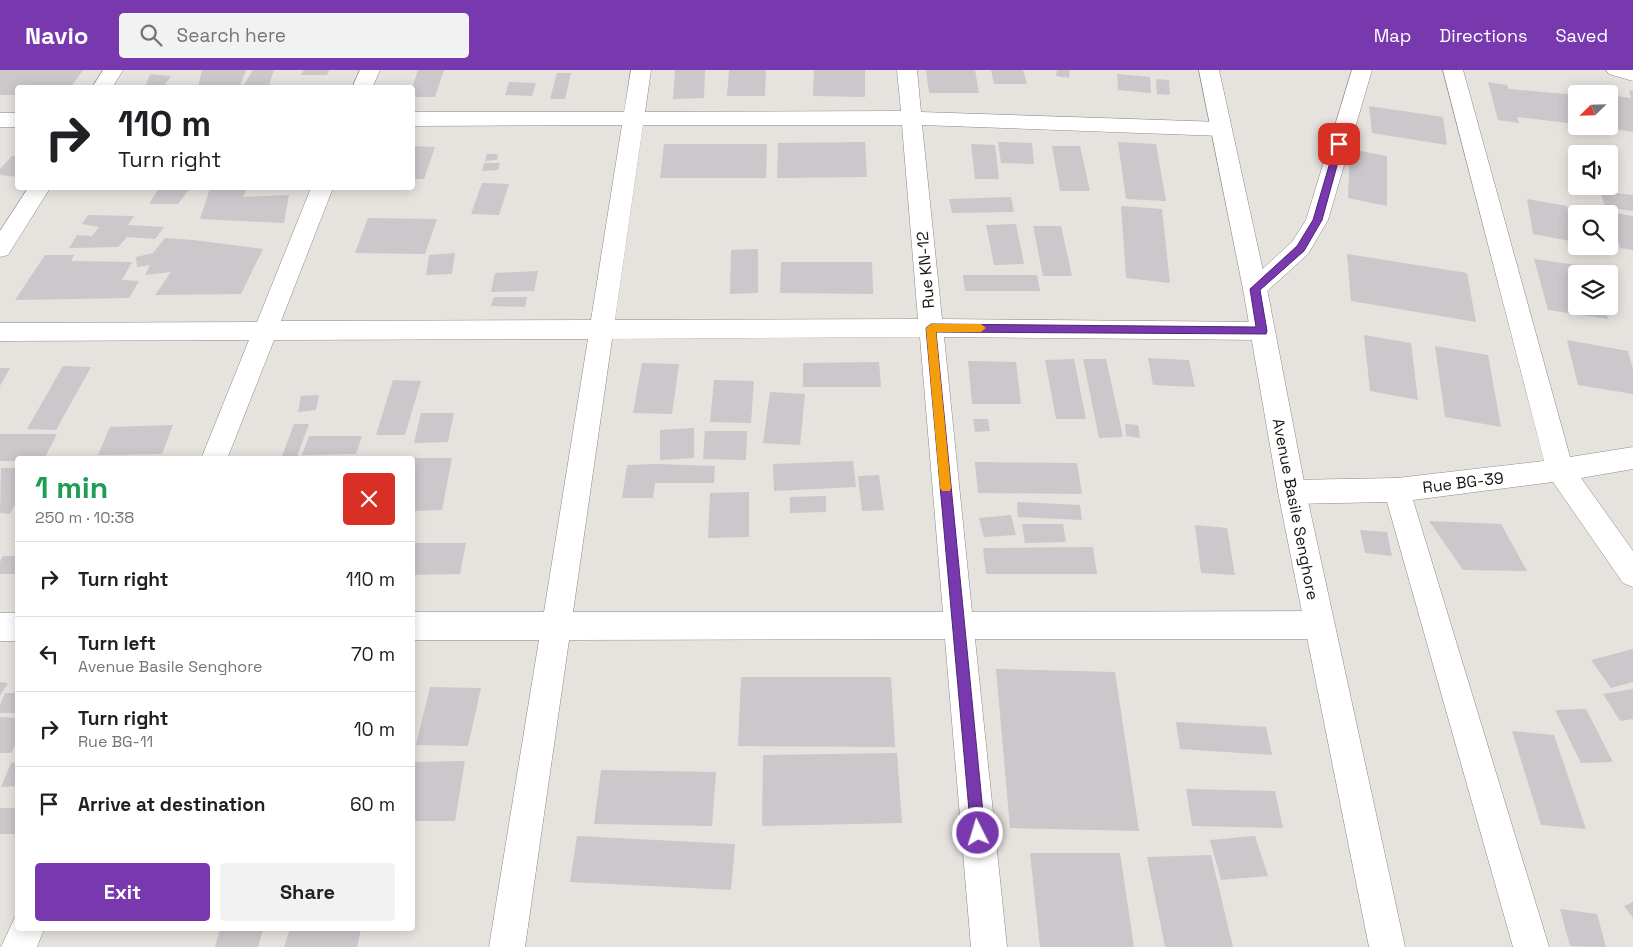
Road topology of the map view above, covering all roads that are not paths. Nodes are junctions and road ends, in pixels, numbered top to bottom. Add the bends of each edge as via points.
1 (113, 70) edge
2 (370, 70) edge
3 (641, 70) edge
4 (906, 70) edge
5 (1209, 70) edge
6 (1362, 70) edge
7 (1453, 70) edge
8 (1616, 70) edge
9 (1633, 75) edge
10 (104, 85) edge
11 (363, 85) edge
12 (634, 118) junction
13 (911, 118) junction
14 (415, 119) edge
15 (0, 120) edge
16 (15, 120) edge
17 (1222, 129) junction
18 (38, 190) edge
19 (321, 190) edge
20 (0, 249) edge
21 (1255, 289) junction
22 (931, 328) junction
23 (601, 329) junction
24 (265, 331) junction
25 (1262, 331) junction
26 (0, 332) edge
27 (215, 456) edge
28 (1633, 458) edge
29 (1560, 470) junction
30 (1397, 490) junction
31 (1292, 492) junction
32 (1633, 574) edge
33 (958, 624) junction
34 (1319, 625) junction
35 (415, 626) edge
36 (556, 626) junction
37 (0, 627) edge
38 (15, 627) edge
39 (26, 931) edge
40 (19, 947) edge
41 (507, 947) edge
42 (989, 947) edge
43 (1387, 947) edge
44 (1531, 947) edge

1 - 10 main road
2 - 11 main road
3 - 12 main road
4 - 13 main road, Rue KN-12
5 - 17 main road, Avenue Basile Senghore
6 - 21 main road via 1318,220 1300,248
7 - 29 main road
8 - 9 main road
12 - 13 main road
12 - 14 main road
12 - 23 main road
13 - 17 main road
13 - 22 main road, Rue KN-12
15 - 16 main road
17 - 21 main road, Avenue Basile Senghore
18 - 20 main road
19 - 24 main road
21 - 25 main road, Avenue Basile Senghore
22 - 23 main road
22 - 25 main road
22 - 33 main road, Rue KN-12
23 - 24 main road
23 - 36 main road
24 - 26 main road
24 - 27 main road
25 - 31 main road, Avenue Basile Senghore
28 - 29 main road, Rue BG-39
29 - 30 main road, Rue BG-39
29 - 32 main road
30 - 31 main road, Rue BG-39
30 - 44 main road
31 - 34 main road, Avenue Basile Senghore
33 - 34 main road
33 - 36 main road
33 - 42 main road, Rue KN-12
34 - 43 main road, Avenue Basile Senghore
35 - 36 main road
36 - 41 main road
37 - 38 main road
39 - 40 main road

